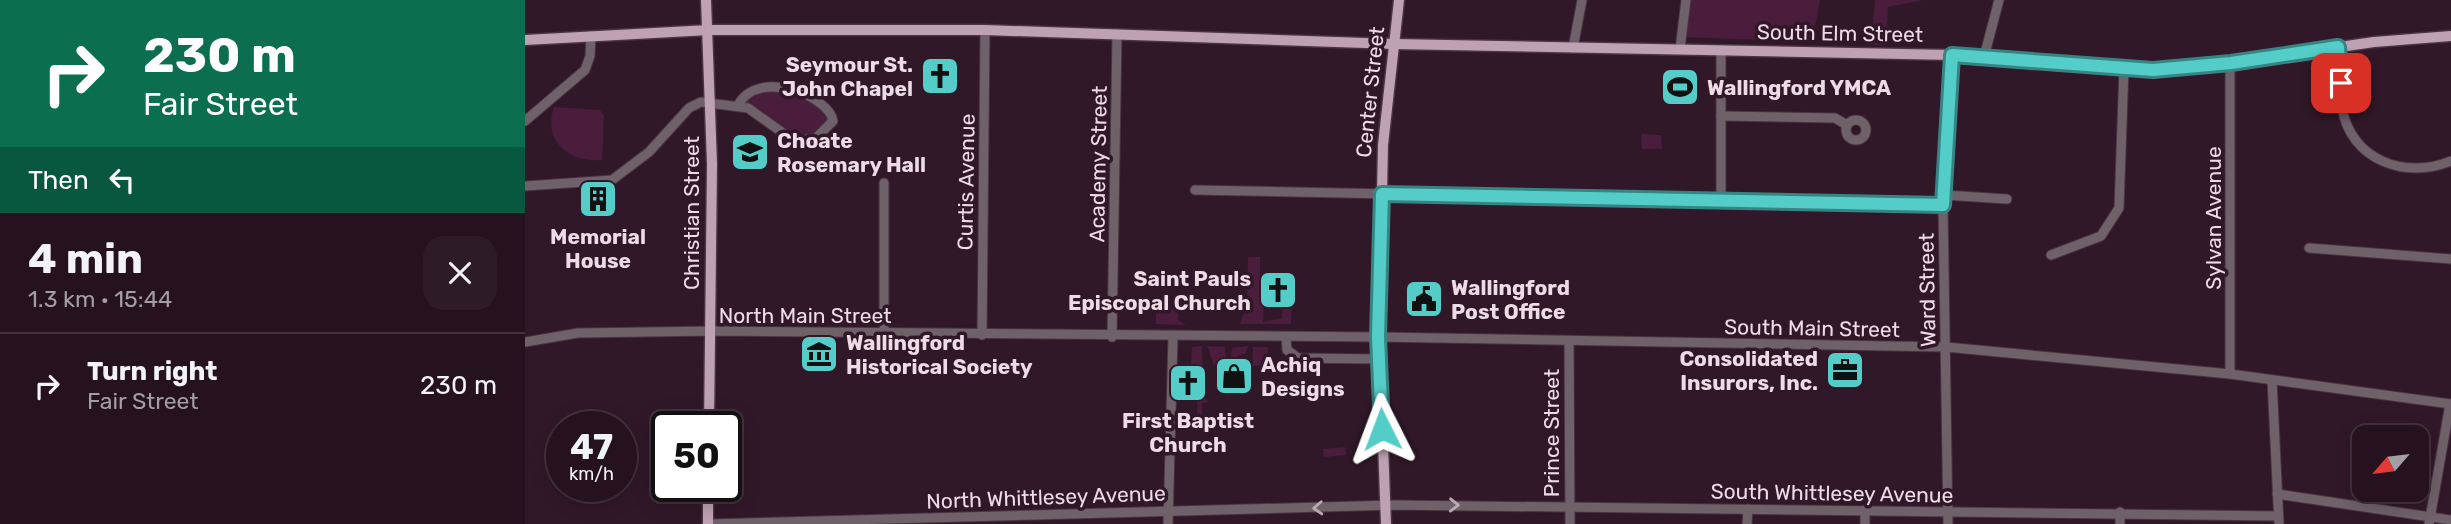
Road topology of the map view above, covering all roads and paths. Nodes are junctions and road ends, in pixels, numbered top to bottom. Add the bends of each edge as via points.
1 (706, 0) edge
2 (1399, 0) edge
3 (1582, 0) edge
4 (1686, 0) edge
5 (1999, 0) edge
6 (709, 30) junction
7 (985, 30) junction
8 (1117, 34) junction
9 (591, 36) junction
10 (2451, 36) edge
11 (525, 40) edge
12 (1394, 44) junction
13 (2338, 47) junction
14 (1573, 48) junction
15 (1679, 49) junction
16 (1721, 50) junction
17 (1952, 55) junction
18 (1984, 57) junction
19 (2231, 63) junction
20 (2124, 68) junction
21 (711, 102) junction
22 (738, 105) junction
23 (1721, 116) junction
24 (525, 121) edge
25 (1847, 125) dead end
26 (2451, 162) edge
27 (884, 183) dead end
28 (525, 186) edge
29 (1195, 190) dead end
30 (1382, 194) junction
31 (2007, 199) dead end
32 (1721, 200) junction
33 (1944, 200) junction
34 (2309, 248) dead end
35 (2051, 255) dead end
36 (2451, 258) edge
37 (709, 331) junction
38 (884, 333) junction
39 (982, 335) junction
40 (1112, 337) junction
41 (1174, 337) junction
42 (1286, 337) junction
43 (1378, 337) junction
44 (525, 342) edge
45 (1569, 342) junction
46 (1946, 347) junction
47 (1379, 359) junction
48 (2230, 374) junction
49 (2272, 380) junction
50 (2450, 404) edge
51 (709, 411) edge
52 (2277, 494) junction
53 (708, 502) edge
54 (1386, 505) junction
55 (1568, 507) junction
56 (1748, 509) junction
57 (1865, 510) junction
58 (1168, 511) junction
59 (1948, 511) junction
60 (2120, 512) junction
61 (2279, 520) edge
62 (2429, 520) edge
63 (2451, 520) edge
64 (708, 524) edge
65 (1168, 524) edge
66 (1386, 524) edge
67 (1570, 524) edge
68 (1747, 524) edge
69 (1865, 524) edge
70 (1948, 524) edge
71 (2120, 524) edge

1 - 6 main road, Christian Street
2 - 12 main road, Center Street
3 - 14 street
4 - 15 street
5 - 18 street
6 - 7 main road, South Elm Street
6 - 9 main road, South Elm Street
6 - 21 main road, Christian Street
7 - 8 main road, South Elm Street
7 - 39 street, Curtis Avenue
8 - 12 main road, South Elm Street
8 - 40 street, Academy Street
9 - 11 main road, South Elm Street
9 - 24 street via 585,70
10 - 13 main road, South Elm Street
12 - 14 main road, South Elm Street
12 - 30 main road, Center Street via 1383,136
13 - 19 main road, South Elm Street
13 - 26 street via 2342,108 2353,138 2377,161 2400,167
14 - 15 main road, South Elm Street
15 - 16 main road, South Elm Street
16 - 17 main road, South Elm Street
16 - 23 street
17 - 18 main road, South Elm Street
17 - 33 street, Ward Street
18 - 20 main road, South Elm Street
19 - 20 main road, South Elm Street
19 - 48 street, Sylvan Avenue
20 - 35 street via 2119,208 2101,236
21 - 22 street
21 - 28 street via 689,108 649,152 612,180
21 - 37 main road, Christian Street
22 - 22 street via 795,139 816,138 833,121 828,109 787,87 756,87
23 - 25 street via 1835,118
23 - 32 street
27 - 38 street
29 - 30 street
30 - 32 street
30 - 43 main road, Center Street
31 - 33 street
32 - 33 street
33 - 46 street, Ward Street
34 - 36 street
37 - 38 street, North Main Street
37 - 44 street, North Main Street via 578,333
37 - 51 main road, Christian Street
38 - 39 street, North Main Street
39 - 40 street, North Main Street
40 - 41 street, North Main Street
41 - 42 street, North Main Street
41 - 58 street
42 - 43 street, North Main Street
42 - 47 street via 1287,350 1298,358
43 - 45 street, South Main Street
43 - 47 main road, Center Street
45 - 46 street, South Main Street
45 - 55 street, Prince Street
46 - 48 street, South Main Street
46 - 59 street, Ward Street
47 - 54 main road, Center Street
48 - 49 street, South Main Street
49 - 50 street, South Main Street
49 - 52 street
50 - 62 street
52 - 61 street
52 - 62 street
53 - 64 main road
54 -> 55 street, South Whittlesey Avenue
54 -> 58 street, North Whittlesey Avenue
54 - 66 main road, Center Street
55 - 56 street, South Whittlesey Avenue
55 - 67 street, Prince Street
56 - 57 street, South Whittlesey Avenue
56 - 68 street
57 - 59 street, South Whittlesey Avenue
57 - 69 street
58 - 64 street, North Whittlesey Avenue
58 - 65 street
59 - 60 street, South Whittlesey Avenue
59 - 70 street, Ward Street
60 - 61 street, South Whittlesey Avenue
60 - 71 street
62 - 63 street

